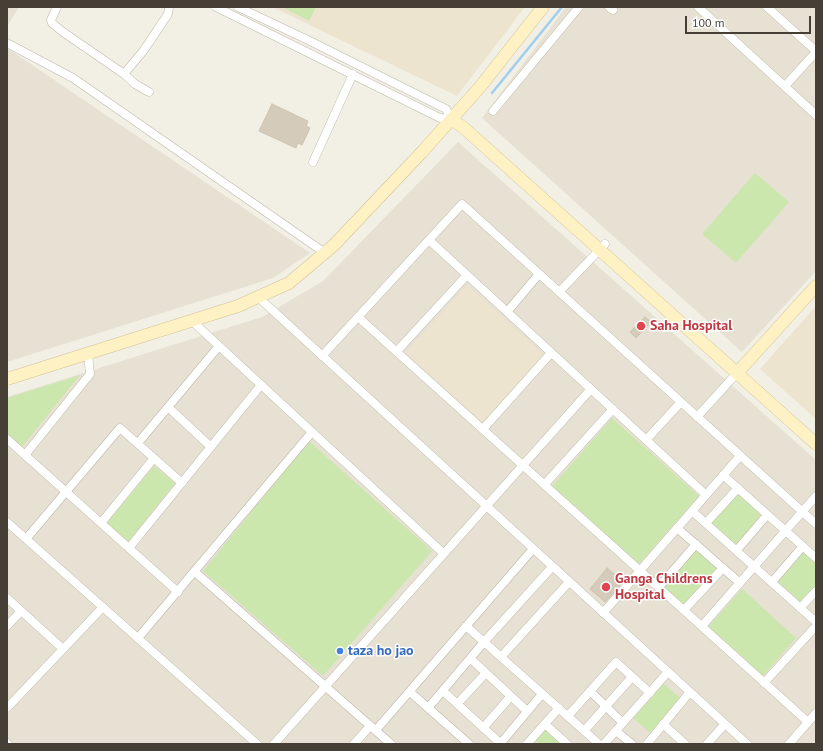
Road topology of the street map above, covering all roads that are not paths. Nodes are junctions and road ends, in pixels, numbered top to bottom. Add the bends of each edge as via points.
1 (57, 7) edge
2 (168, 7) edge
3 (216, 7) edge
4 (238, 7) edge
5 (543, 7) edge
6 (579, 7) edge
7 (698, 7) edge
8 (767, 7) edge
9 (7, 43) edge
10 (816, 52) edge
11 (124, 74) junction
12 (353, 74) junction
13 (785, 86) junction
14 (149, 92) dead end
15 (493, 111) dead end
16 (816, 115) edge
17 (451, 119) junction
18 (313, 162) dead end
19 (429, 240) junction
20 (602, 246) junction
21 (325, 253) junction
22 (539, 274) junction
23 (467, 275) junction
24 (816, 286) edge
25 (559, 292) junction
26 (258, 297) junction
27 (507, 312) junction
28 (358, 317) junction
29 (192, 321) junction
30 (219, 346) junction
31 (397, 351) junction
32 (88, 353) junction
33 (551, 353) junction
34 (322, 356) junction
35 (740, 370) junction
36 (7, 379) edge
37 (261, 385) junction
38 (590, 389) junction
39 (681, 402) junction
40 (168, 407) junction
41 (612, 409) junction
42 (697, 417) junction
43 (483, 428) junction
44 (312, 432) junction
45 (816, 434) edge
46 (7, 439) edge
47 (646, 440) junction
48 (138, 443) junction
49 (816, 444) edge
50 (211, 447) junction
51 (25, 455) junction
52 (740, 456) junction
53 (154, 458) junction
54 (523, 464) junction
55 (723, 475) junction
56 (182, 482) junction
57 (545, 484) junction
58 (738, 488) junction
59 (66, 492) junction
60 (706, 495) junction
61 (816, 496) edge
62 (485, 505) junction
63 (692, 511) junction
64 (803, 512) junction
65 (767, 515) junction
66 (7, 522) edge
67 (101, 523) junction
68 (706, 523) junction
69 (816, 524) edge
70 (677, 528) junction
71 (786, 531) junction
72 (26, 539) junction
73 (696, 544) junction
74 (803, 546) junction
75 (129, 548) junction
76 (534, 550) junction
77 (737, 550) junction
78 (443, 553) junction
79 (816, 558) edge
80 (754, 566) junction
81 (552, 567) junction
82 (723, 568) junction
83 (640, 570) junction
84 (195, 572) junction
85 (569, 582) junction
86 (772, 582) junction
87 (740, 583) junction
88 (659, 587) junction
89 (816, 591) edge
90 (178, 592) junction
91 (7, 598) edge
92 (103, 607) junction
93 (800, 608) junction
94 (684, 610) junction
95 (21, 611) junction
96 (603, 613) junction
97 (816, 622) edge
98 (7, 626) edge
99 (466, 626) junction
100 (702, 626) junction
101 (816, 626) edge
102 (138, 638) junction
103 (484, 642) junction
104 (63, 649) junction
105 (501, 657) junction
106 (471, 658) junction
107 (668, 672) junction
108 (486, 673) junction
109 (632, 677) junction
110 (764, 683) junction
111 (325, 686) junction
112 (443, 691) junction
113 (590, 691) junction
114 (410, 692) junction
115 (690, 692) junction
116 (650, 693) junction
117 (542, 694) junction
118 (510, 696) junction
119 (457, 704) junction
120 (606, 707) junction
121 (7, 708) edge
122 (428, 708) junction
123 (559, 708) junction
124 (527, 711) junction
125 (816, 713) edge
126 (568, 716) junction
127 (808, 722) junction
128 (623, 723) junction
129 (545, 724) junction
130 (663, 724) junction
131 (725, 724) junction
132 (373, 728) junction
133 (484, 728) junction
134 (584, 731) junction
135 (616, 731) junction
136 (531, 743) edge
137 (257, 744) edge
138 (274, 744) edge
139 (354, 744) edge
140 (391, 744) edge
141 (469, 744) edge
142 (500, 744) edge
143 (567, 744) edge
144 (599, 744) edge
145 (604, 744) edge
146 (632, 744) edge
147 (646, 744) edge
148 (685, 744) edge
149 (707, 744) edge
150 (747, 744) edge
151 (789, 744) edge

1 - 11 street via 51,20 62,32
2 - 11 street via 168,14
3 - 12 street
4 - 17 street via 446,109
5 - 17 street via 480,87
6 - 15 street
7 - 13 street
8 - 10 street
9 - 21 street via 72,78
10 - 13 street
11 - 14 street via 134,84
12 - 17 street via 440,118
12 - 18 street
13 - 16 street
17 - 20 street via 470,123
17 - 21 street
19 - 22 street via 462,204
19 - 23 street
19 - 28 street
20 - 25 street
20 - 35 street
21 - 26 street via 289,283
22 - 25 street
22 - 27 street
23 - 27 street
23 - 31 street
24 - 35 street
25 - 39 street
26 - 29 street
26 - 34 street
27 - 33 street
28 - 31 street
28 - 34 street
29 - 30 street
29 - 32 street
30 - 37 street
30 - 40 street
31 - 43 street
32 - 36 street
32 - 51 street via 90,374
33 - 38 street
33 - 43 street
34 - 62 street
35 - 42 street
35 - 45 street
35 - 49 street
37 - 44 street
37 - 50 street
38 - 41 street
38 - 54 street
39 - 42 street
39 - 47 street
40 - 48 street
40 - 50 street
41 - 47 street
41 - 57 street
42 - 52 street
43 - 54 street
44 - 78 street
44 - 84 street
46 - 51 street
47 - 60 street
48 - 53 street
48 - 59 street via 120,428
50 - 56 street
51 - 59 street
52 - 55 street
52 - 64 street
53 - 56 street
53 - 67 street
54 - 57 street
54 - 62 street
55 - 58 street
55 - 60 street
56 - 75 street
57 - 83 street
58 - 65 street
58 - 68 street
59 - 67 street
59 - 72 street
60 - 63 street
61 - 64 street
62 - 76 street
62 - 78 street
63 - 68 street
63 - 70 street
64 - 69 street
64 - 71 street
65 - 71 street
65 - 77 street
66 - 72 street
67 - 75 street
68 - 77 street
70 - 73 street
70 - 83 street
71 - 74 street
71 - 80 street
72 - 92 street
73 - 82 street
73 - 88 street
74 - 79 street
74 - 86 street
75 - 90 street
76 - 81 street
76 - 99 street
77 - 80 street
78 - 111 street
80 - 86 street
80 - 87 street
81 - 85 street
81 - 103 street
82 - 87 street
82 - 94 street
83 - 88 street
83 - 96 street
84 - 90 street
84 - 111 street
85 - 96 street
85 - 105 street
86 - 93 street
87 - 100 street
88 - 94 street
89 - 93 street
90 - 102 street
91 - 95 street
92 - 102 street
92 - 104 street
93 - 97 street
94 - 100 street
95 - 98 street
95 - 104 street
96 - 107 street
99 - 103 street
99 - 114 street
100 - 110 street
101 - 110 street
102 - 137 street
103 - 105 street
103 - 106 street
104 - 121 street
105 - 117 street
106 - 108 street
106 - 112 street
107 - 115 street
107 - 116 street
108 - 118 street
108 - 119 street
109 - 113 street via 616,662
109 - 116 street
109 - 120 street
110 - 127 street
111 - 132 street
111 - 138 street
112 - 119 street
112 - 122 street
113 - 120 street
113 - 126 street
114 - 122 street
114 - 132 street
115 - 130 street
115 - 131 street
116 - 128 street
117 - 123 street
117 - 124 street
118 - 124 street
118 - 133 street
119 - 133 street
120 - 128 street
120 - 134 street
122 - 141 street
123 - 126 street
123 - 129 street
124 - 142 street
125 - 127 street
126 - 134 street
127 - 151 street
128 - 135 street
129 - 136 street
129 - 143 street
130 - 147 street
130 - 148 street
131 - 149 street
131 - 150 street
132 - 139 street
132 - 140 street
133 - 142 street
134 - 144 street
135 - 145 street
135 - 146 street

